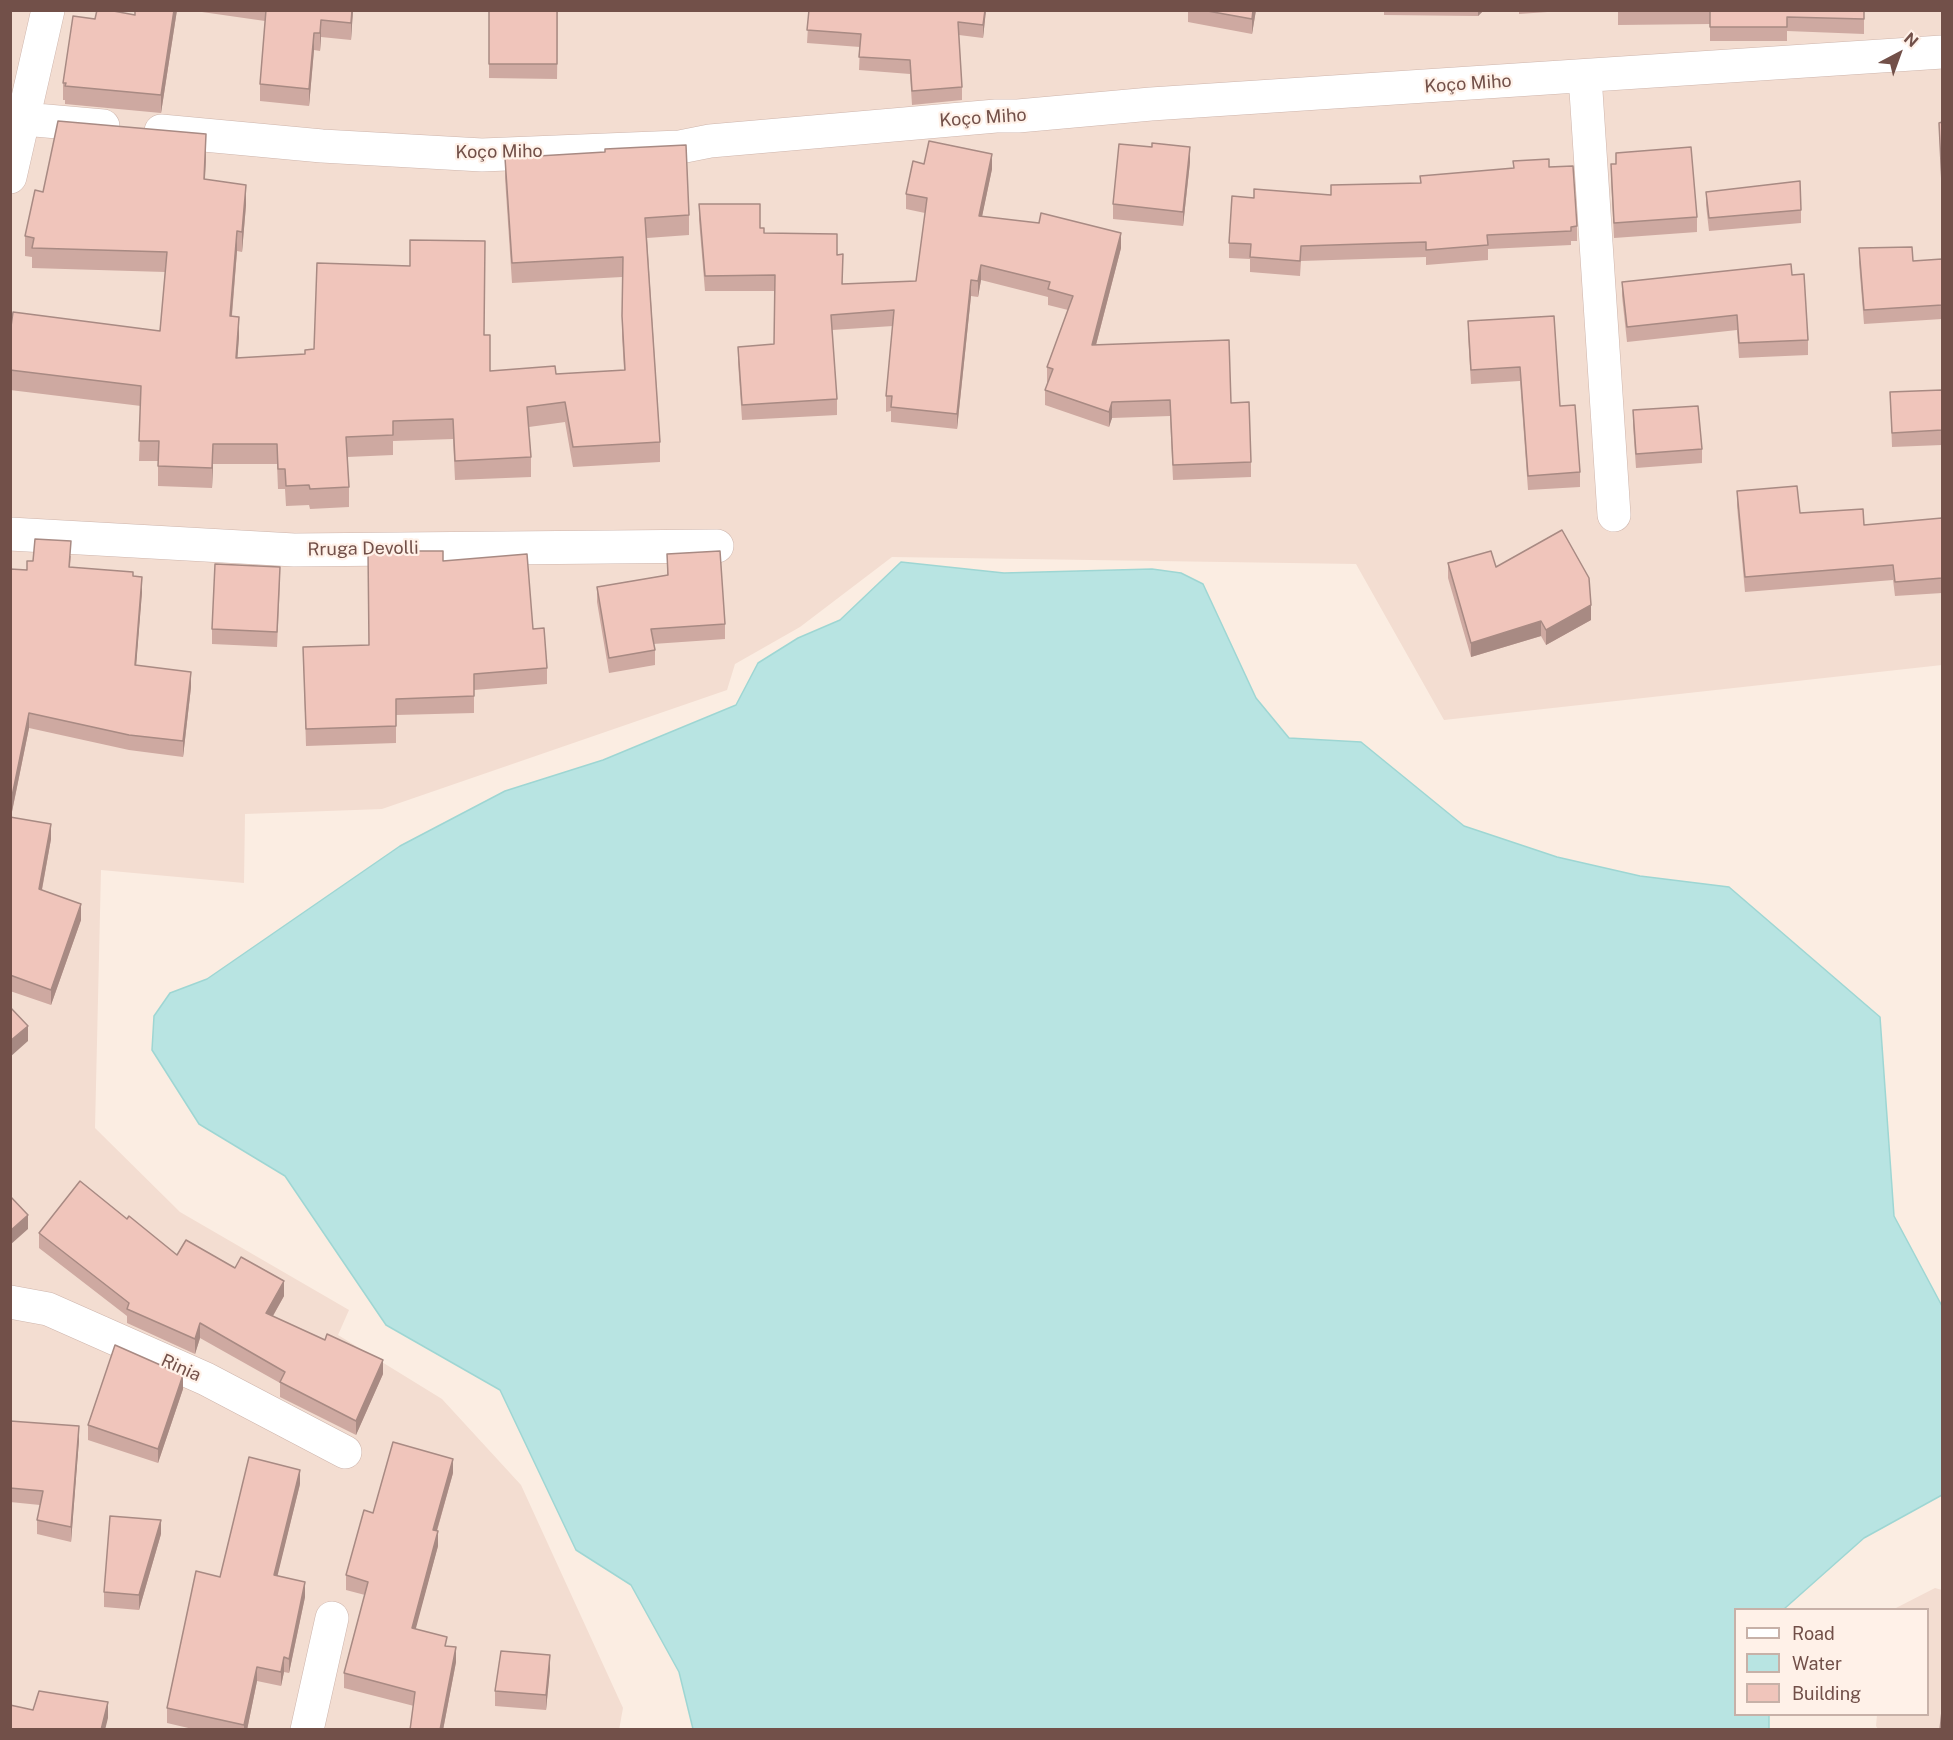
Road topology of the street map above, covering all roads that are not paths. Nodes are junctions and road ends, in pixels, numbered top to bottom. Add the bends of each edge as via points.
1 (48, 10) edge
2 (1942, 52) edge
3 (1585, 76) junction
4 (24, 118) junction
5 (10, 177) edge
6 (1614, 514) dead end
7 (10, 534) edge
8 (717, 546) dead end
9 (10, 1302) edge
10 (345, 1452) dead end
11 (332, 1618) dead end
12 (306, 1730) edge

1 - 4 street
2 - 3 street, Koço Miho
3 - 4 street, Koço Miho via 972,118 710,141 680,147 482,155 322,146
3 - 6 street
4 - 5 street
7 - 8 street, Rruga Devolli via 294,550
9 - 10 street, Rinia via 48,1309 206,1379
11 - 12 street

